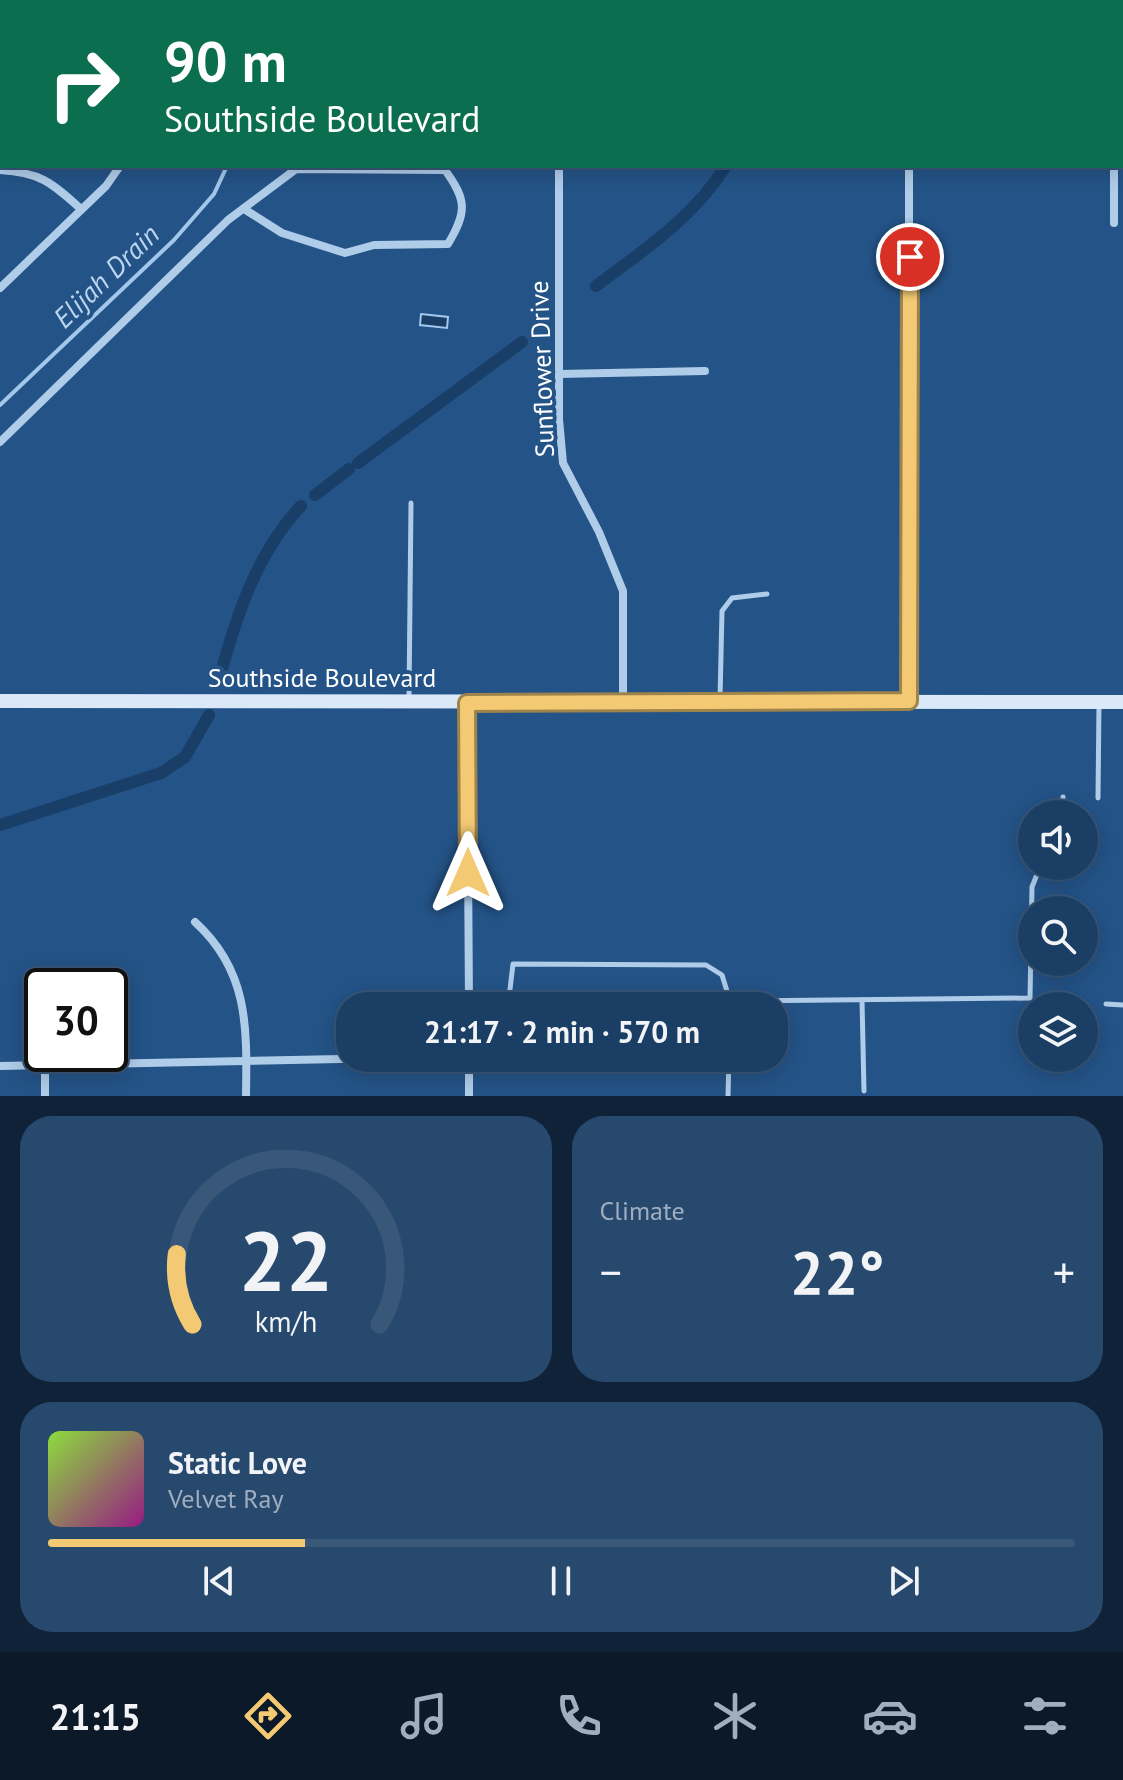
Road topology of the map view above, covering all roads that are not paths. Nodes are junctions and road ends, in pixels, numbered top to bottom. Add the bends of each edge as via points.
1 (119, 168) edge
2 (559, 168) edge
3 (909, 168) edge
4 (1114, 168) edge
5 (0, 170) edge
6 (81, 209) junction
7 (244, 209) junction
8 (1114, 223) dead end
9 (0, 288) edge
10 (705, 371) dead end
11 (559, 374) junction
12 (0, 442) edge
13 (411, 503) dead end
14 (767, 594) dead end
15 (720, 700) junction
16 (0, 701) edge
17 (623, 701) junction
18 (909, 701) junction
19 (1099, 701) junction
20 (1123, 702) edge
21 (409, 703) junction
22 (467, 703) junction
23 (1063, 797) dead end
24 (1098, 798) dead end
25 (1063, 800) edge
26 (1035, 880) edge
27 (195, 922) dead end
28 (469, 992) edge
29 (510, 992) edge
30 (727, 992) edge
31 (862, 1000) junction
32 (788, 1002) edge
33 (1106, 1004) dead end
34 (1123, 1005) edge
35 (336, 1060) edge
36 (246, 1063) junction
37 (128, 1064) edge
38 (24, 1065) edge
39 (0, 1066) edge
40 (45, 1072) edge
41 (469, 1072) edge
42 (729, 1072) edge
43 (864, 1091) dead end
44 (45, 1096) edge
45 (246, 1096) edge
46 (469, 1096) edge
47 (728, 1096) edge

1 - 6 street
2 - 11 street, Sunflower Drive
3 - 18 street
4 - 8 street
5 - 6 street via 30,171
6 - 9 street
7 - 7 street via 296,169 445,170 461,193 462,221 448,244 374,245 345,253 282,233
7 - 12 street
10 - 11 street
11 - 17 street, Sunflower Drive via 563,463 623,591
13 - 21 lane
14 - 15 lane via 732,598 722,611
15 - 17 main road, Southside Boulevard
15 - 18 main road, Southside Boulevard
16 - 21 main road, Southside Boulevard
17 - 22 main road, Southside Boulevard
18 - 19 main road, Southside Boulevard
19 - 20 main road, Southside Boulevard
19 - 24 lane
21 - 22 main road, Southside Boulevard
22 - 28 street
23 - 25 lane
26 - 31 lane via 1030,998
27 - 36 street via 216,942 243,1002
29 - 30 lane via 513,964 706,965 722,975
31 - 32 lane
31 - 43 lane
33 - 34 lane
35 - 36 street
36 - 37 street
36 - 45 street
38 - 39 street
40 - 44 street
41 - 46 street
42 - 47 lane

